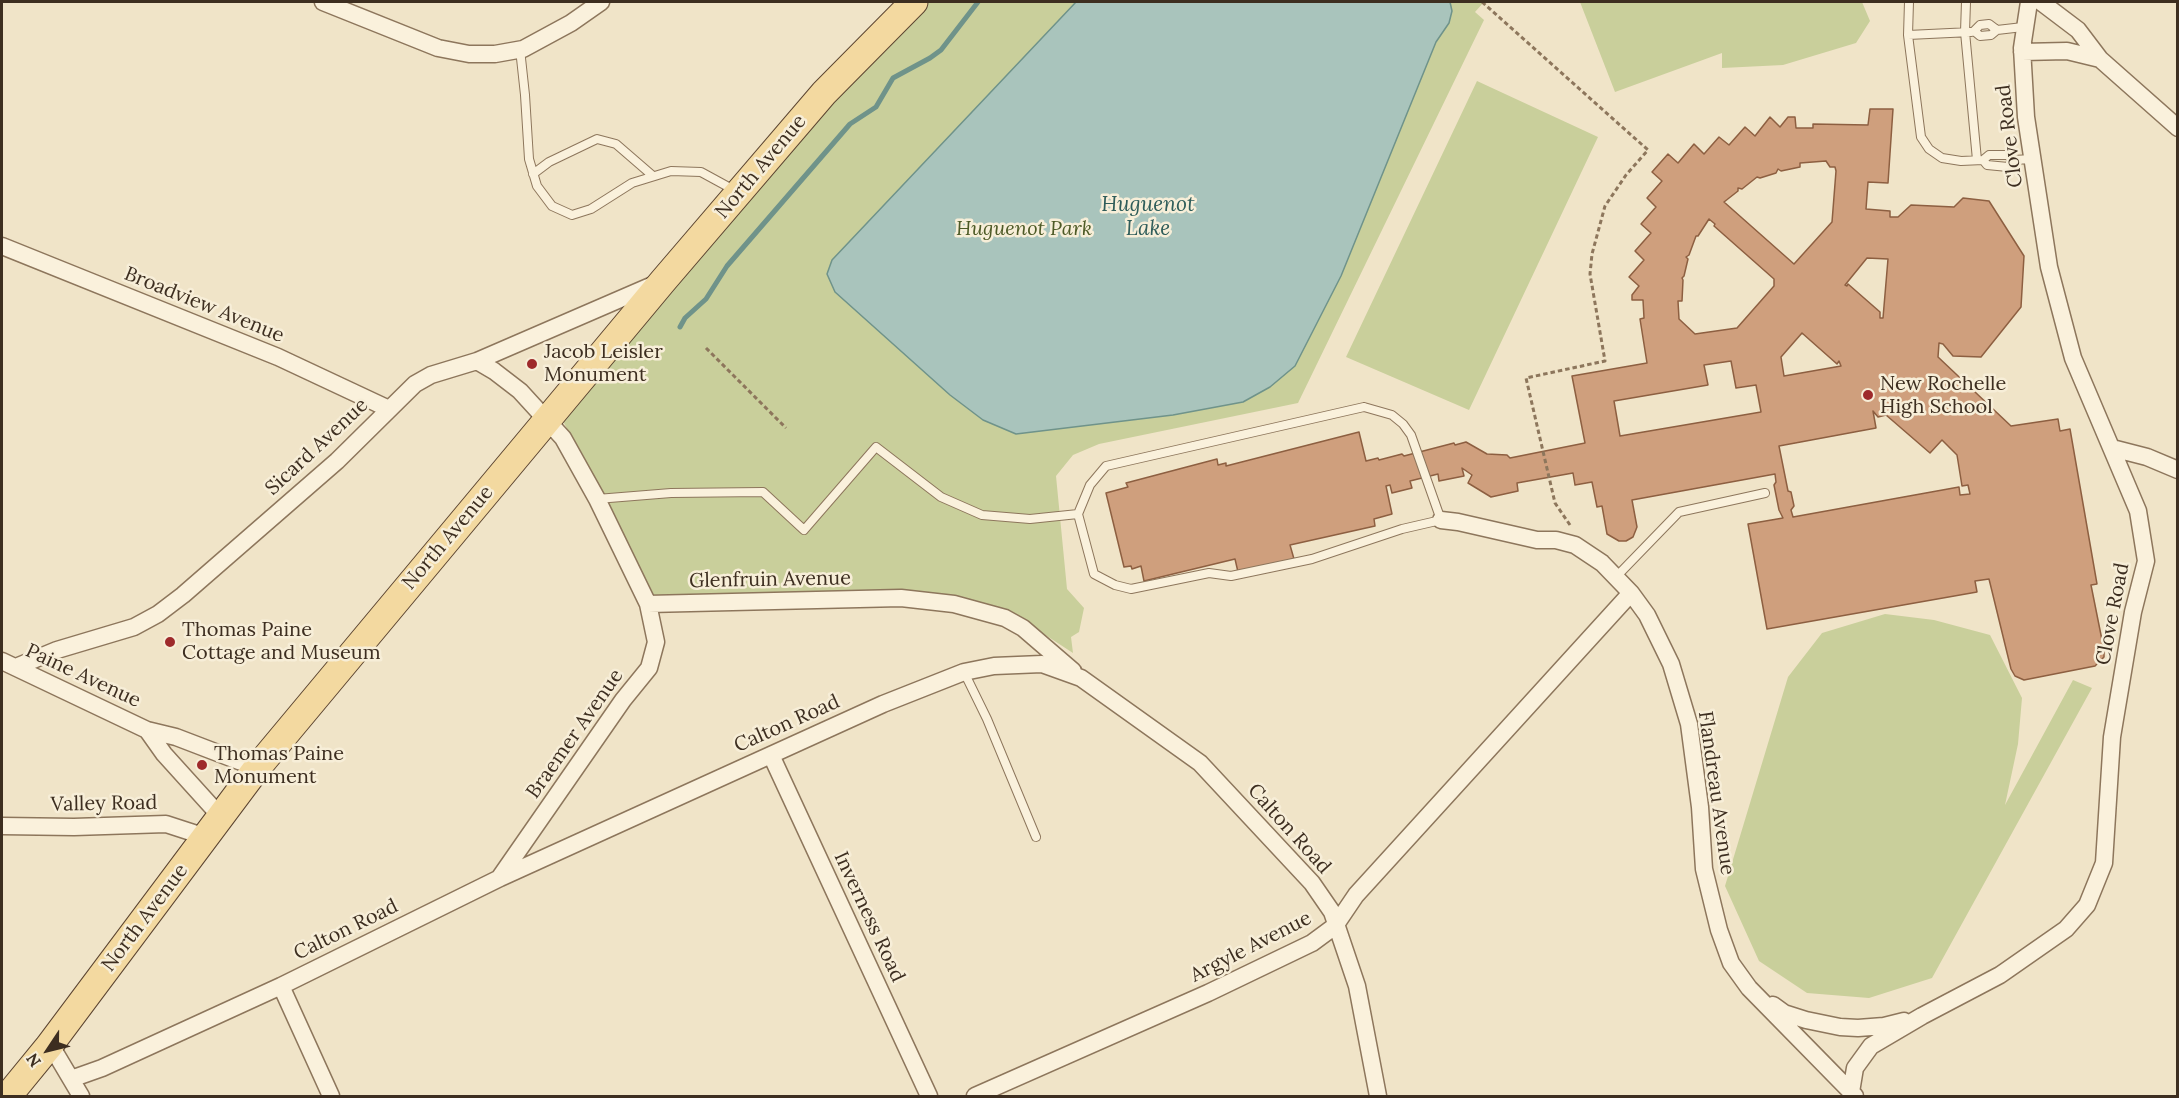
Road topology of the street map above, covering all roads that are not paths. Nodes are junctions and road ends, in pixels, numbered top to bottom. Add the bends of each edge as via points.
1 (322, 2) edge
2 (914, 2) edge
3 (1909, 2) edge
4 (1966, 2) edge
5 (2029, 2) edge
6 (2042, 2) edge
7 (598, 3) edge
8 (2023, 27) junction
9 (1970, 32) junction
10 (1908, 35) junction
11 (520, 50) junction
12 (2022, 52) junction
13 (2100, 59) junction
14 (2178, 128) edge
15 (2033, 159) junction
16 (1980, 160) junction
17 (533, 174) junction
18 (653, 176) junction
19 (740, 193) junction
20 (2, 246) edge
21 (663, 281) junction
22 (477, 362) junction
23 (389, 409) junction
24 (547, 419) junction
25 (2112, 448) junction
26 (2178, 470) edge
27 (1765, 493) dead end
28 (597, 499) junction
29 (1078, 514) junction
30 (1441, 520) junction
31 (1616, 577) junction
32 (1631, 593) junction
33 (648, 604) junction
34 (9, 664) edge
35 (964, 672) junction
36 (1081, 678) junction
37 (147, 730) junction
38 (771, 755) junction
39 (257, 768) junction
40 (2, 826) edge
41 (213, 827) junction
42 (1035, 837) dead end
43 (500, 878) junction
44 (1335, 926) junction
45 (281, 986) junction
46 (1749, 988) junction
47 (1922, 1016) junction
48 (49, 1046) junction
49 (71, 1079) junction
50 (1854, 1094) edge
51 (8, 1096) edge
52 (81, 1096) edge
53 (331, 1096) edge
54 (929, 1096) edge
55 (975, 1096) edge
56 (1378, 1096) edge

1 - 11 street via 438,48 469,54
2 - 19 main road, North Avenue via 824,93
3 - 10 lane
4 - 9 lane
5 - 8 street, Clove Road
6 - 13 street via 2078,30
7 - 11 street via 571,23
8 - 9 lane via 1997,30 1989,24
8 - 12 street, Clove Road
9 - 10 lane
9 - 16 lane
10 - 16 lane via 1921,136 1929,149 1942,158
11 - 17 lane
12 - 13 street via 2067,51
12 - 15 street, Clove Road
13 - 14 street
15 - 16 lane via 1989,155
15 - 25 street, Clove Road via 2049,267 2073,358
17 - 18 lane via 597,139 616,144
17 - 18 lane via 552,206 572,215
18 - 19 lane via 671,171 701,172
19 - 21 main road, North Avenue
20 - 23 street, Broadview Avenue via 278,357
21 - 22 street, Sicard Avenue
21 - 24 main road, North Avenue
22 - 23 street, Sicard Avenue via 431,375 415,384
22 - 24 street via 520,391
23 - 34 street, Sicard Avenue via 337,460 158,614 134,627
24 - 28 street via 563,438
24 - 39 main road, North Avenue
25 - 26 street
25 - 47 street, Clove Road via 2138,511 2146,561 2133,612 2112,737 2104,862 2087,905 2066,929 2000,975
27 - 31 lane via 1679,512
28 - 29 lane via 763,492 804,530 876,447 941,497 982,515 1030,519
28 - 33 street
29 - 30 lane via 1094,574 1131,590 1209,573 1231,576 1312,559
29 - 30 lane via 1090,485 1106,466 1364,407 1392,415 1411,435
30 - 31 street, Flandreau Avenue via 1575,545
31 - 32 street, Flandreau Avenue
32 - 44 street, Argyle Avenue via 1356,895
32 - 46 street, Flandreau Avenue via 1647,615 1671,664 1686,714 1700,807 1704,869 1731,963
33 - 36 street, Glenfruin Avenue via 901,598 954,604 1005,618 1023,628
33 - 43 street, Braemer Avenue via 656,642 649,668
34 - 37 street, Paine Avenue
35 - 36 street, Calton Road via 1042,664
35 - 38 street, Calton Road
35 - 42 lane
36 - 44 street, Calton Road via 1200,763 1312,883 1332,912
37 - 39 street, Paine Avenue
37 - 41 street, Paine Avenue
38 - 43 street, Calton Road
38 - 54 street, Inverness Road
39 - 41 main road, North Avenue
40 - 41 street, Valley Road
41 - 48 main road, North Avenue
43 - 45 street, Calton Road
44 - 55 street, Argyle Avenue via 1312,943 1218,988
44 - 56 street, Calton Road via 1356,986
45 - 49 street, Calton Road
45 - 53 street
46 - 47 street, Clove Road via 1784,1013 1840,1027 1884,1026
46 - 50 street, Flandreau Avenue
47 - 50 street, Clove Road via 1871,1046 1855,1068
48 - 49 street
48 - 51 main road, North Avenue
49 - 52 street

